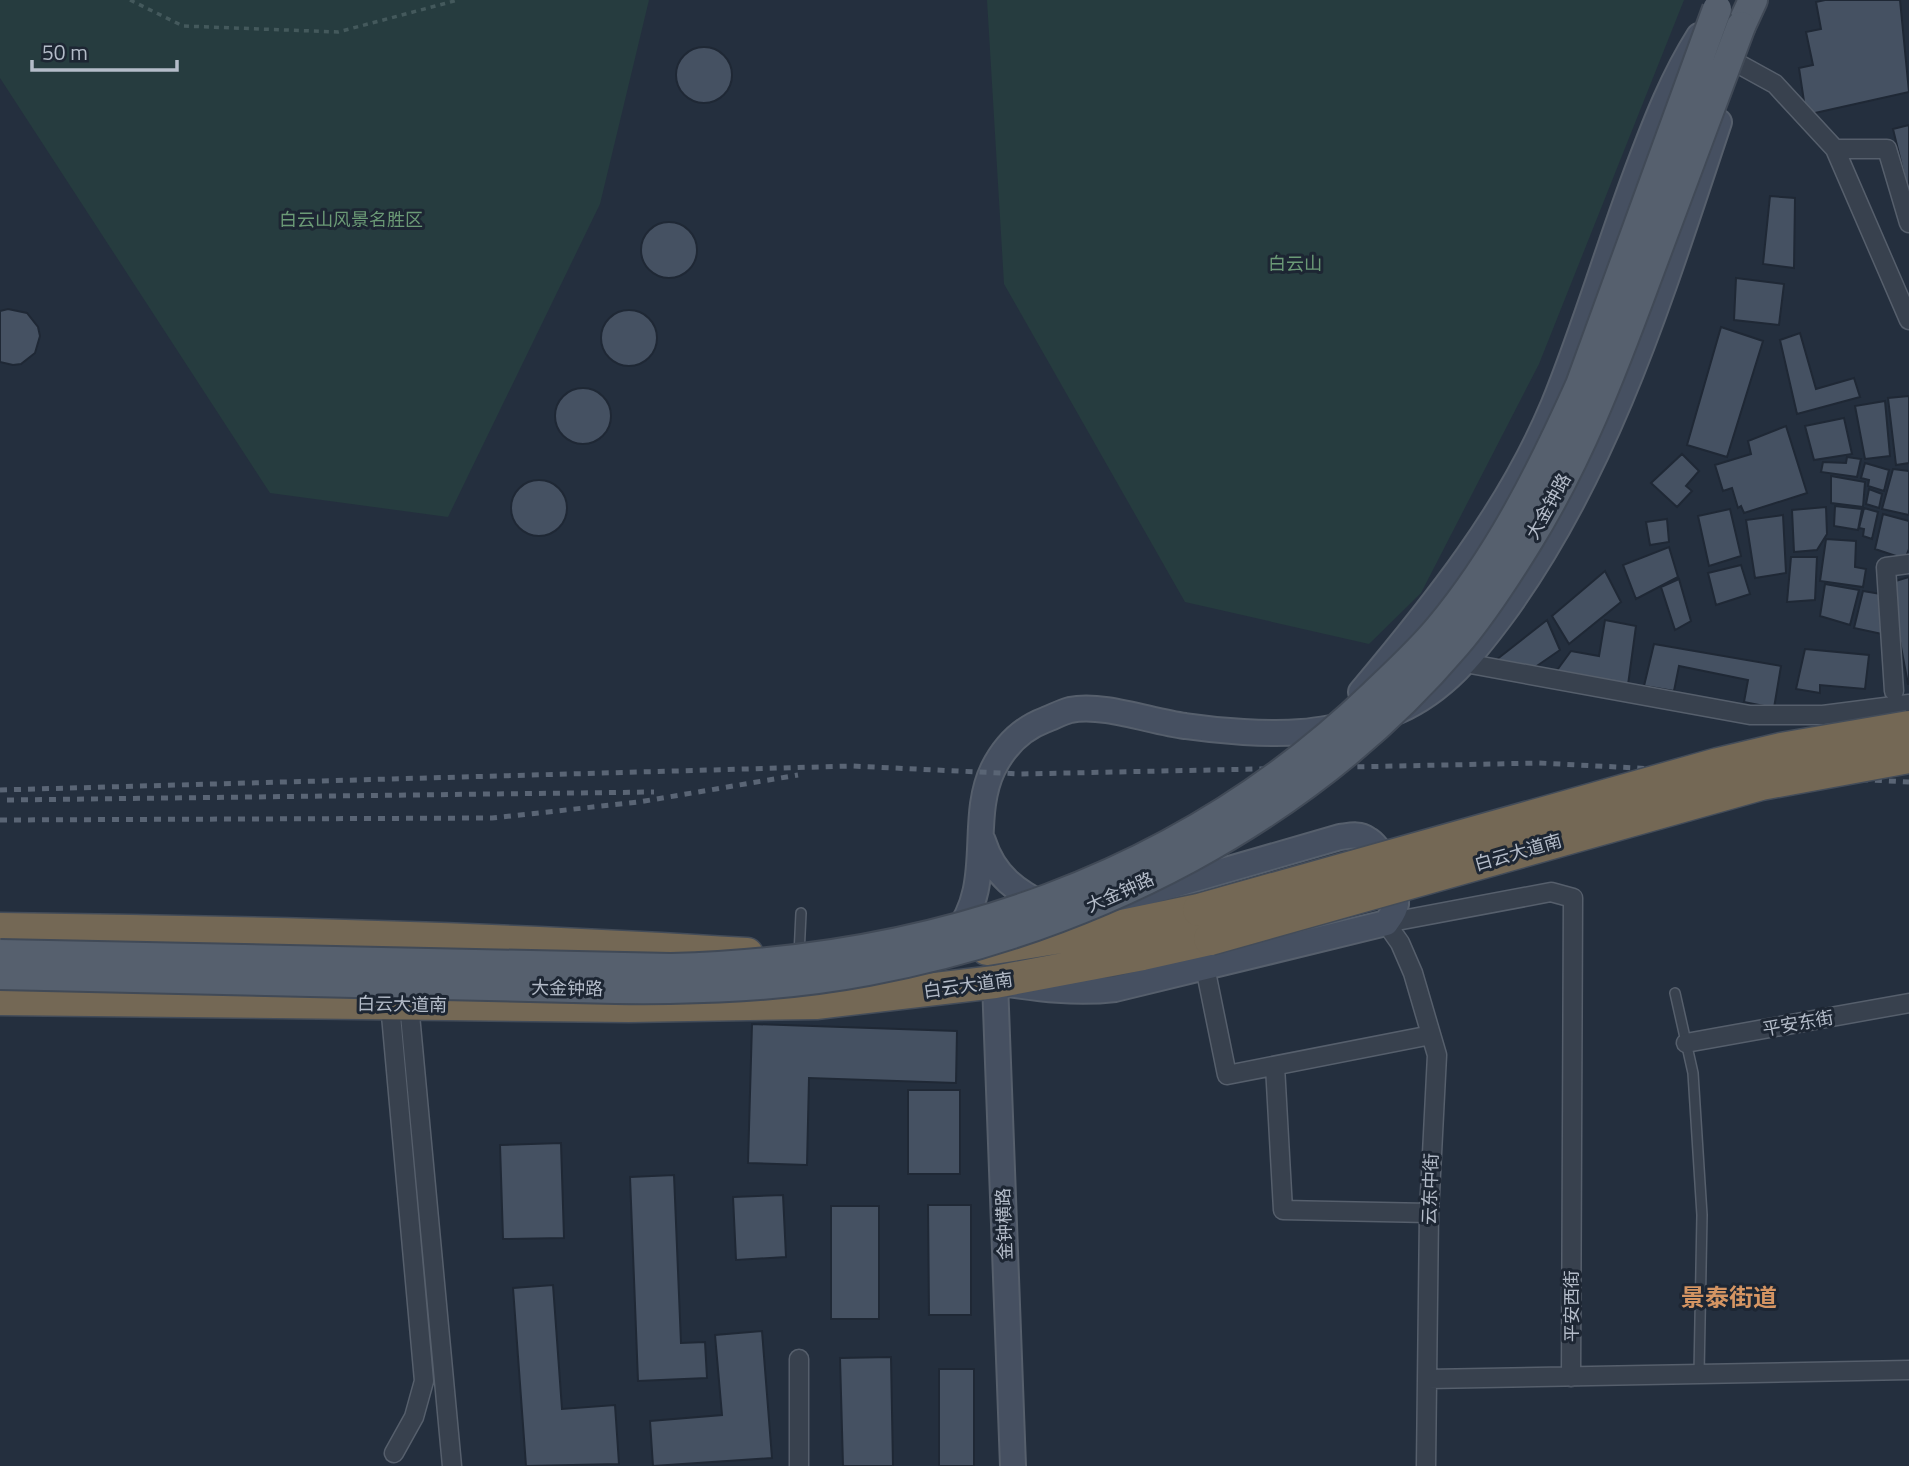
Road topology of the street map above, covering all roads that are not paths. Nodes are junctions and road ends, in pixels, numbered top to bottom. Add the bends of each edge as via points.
1 (1753, 0) edge
2 (1719, 5) edge
3 (1741, 26) junction
4 (1735, 62) junction
5 (1835, 149) junction
6 (1909, 223) edge
7 (1909, 319) edge
8 (1909, 564) edge
9 (1465, 663) junction
10 (1894, 691) dead end
11 (1909, 704) edge
12 (1909, 727) edge
13 (1302, 732) junction
14 (1909, 757) edge
15 (982, 838) junction
16 (801, 913) dead end
17 (1068, 916) junction
18 (1386, 923) junction
19 (0, 929) edge
20 (1208, 953) junction
21 (0, 954) edge
22 (927, 955) junction
23 (799, 957) junction
24 (0, 975) edge
25 (995, 982) junction
26 (1675, 993) dead end
27 (0, 999) edge
28 (1909, 1003) edge
29 (400, 1004) junction
30 (1431, 1035) junction
31 (1686, 1043) junction
32 (1275, 1066) junction
33 (1429, 1213) junction
34 (799, 1359) dead end
35 (1909, 1370) edge
36 (1699, 1374) junction
37 (1571, 1377) junction
38 (1428, 1379) junction
39 (394, 1453) dead end
40 (452, 1466) edge
41 (799, 1466) edge
42 (1013, 1466) edge
43 (1426, 1466) edge

1 - 3 main road, 大金钟路
2 - 13 street via 1684,60 1658,115 1553,406 1525,466 1458,571 1398,648 1359,694 1326,722
2 - 21 main road, 大金钟路, bridge via 1580,385 1506,533 1439,628 1338,729 1273,779 1172,841 1072,890 988,920 857,951 760,963 657,967
3 - 4 street
3 - 24 main road, 大金钟路, bridge via 1603,394 1526,546 1458,644 1353,747 1264,813 1162,873 1079,910 971,947 866,972 750,986 603,989
4 - 5 street via 1775,84
4 - 9 street via 1732,83 1646,334 1601,443 1567,516
5 - 6 street via 1887,149
5 - 7 street
8 - 10 street via 1886,567
9 - 11 street via 1750,715 1823,715
9 - 13 street via 1419,702 1376,720
12 - 22 highway, 白云大道南, bridge via 1781,748 1718,764 1199,910 1041,941
13 - 15 street via 1186,727 1113,711 1071,710 1030,726 1000,754 986,783
14 - 20 highway, 白云大道南, bridge via 1761,785
15 - 17 street via 1000,876 1020,893
15 - 22 street via 973,906 948,944
16 - 23 lane
17 - 18 street via 1356,835 1380,850 1388,871 1396,903
17 - 22 street
18 - 20 street
18 - 30 street, 云东中街 via 1413,973
18 - 37 street, 平安西街 via 1551,892 1573,898
19 - 23 highway, 白云大道南 via 466,940
20 - 25 highway, 白云大道南 via 1089,965
20 - 32 street via 1227,1075
22 - 23 highway, 白云大道南
25 - 29 highway, 白云大道南 via 804,1004
25 - 42 street, 金钟横路
26 - 31 lane
27 - 29 highway, 白云大道南
28 - 31 street, 平安东街
29 - 39 street via 424,1381 414,1418
29 - 40 street
30 - 32 street
30 - 33 street, 云东中街 via 1437,1055
31 - 36 lane via 1693,1073 1702,1215
32 - 33 street via 1283,1210
33 - 38 street, 云东中街
34 - 41 street
35 - 36 street
36 - 37 street
37 - 38 street
38 - 43 street, 云东中街

